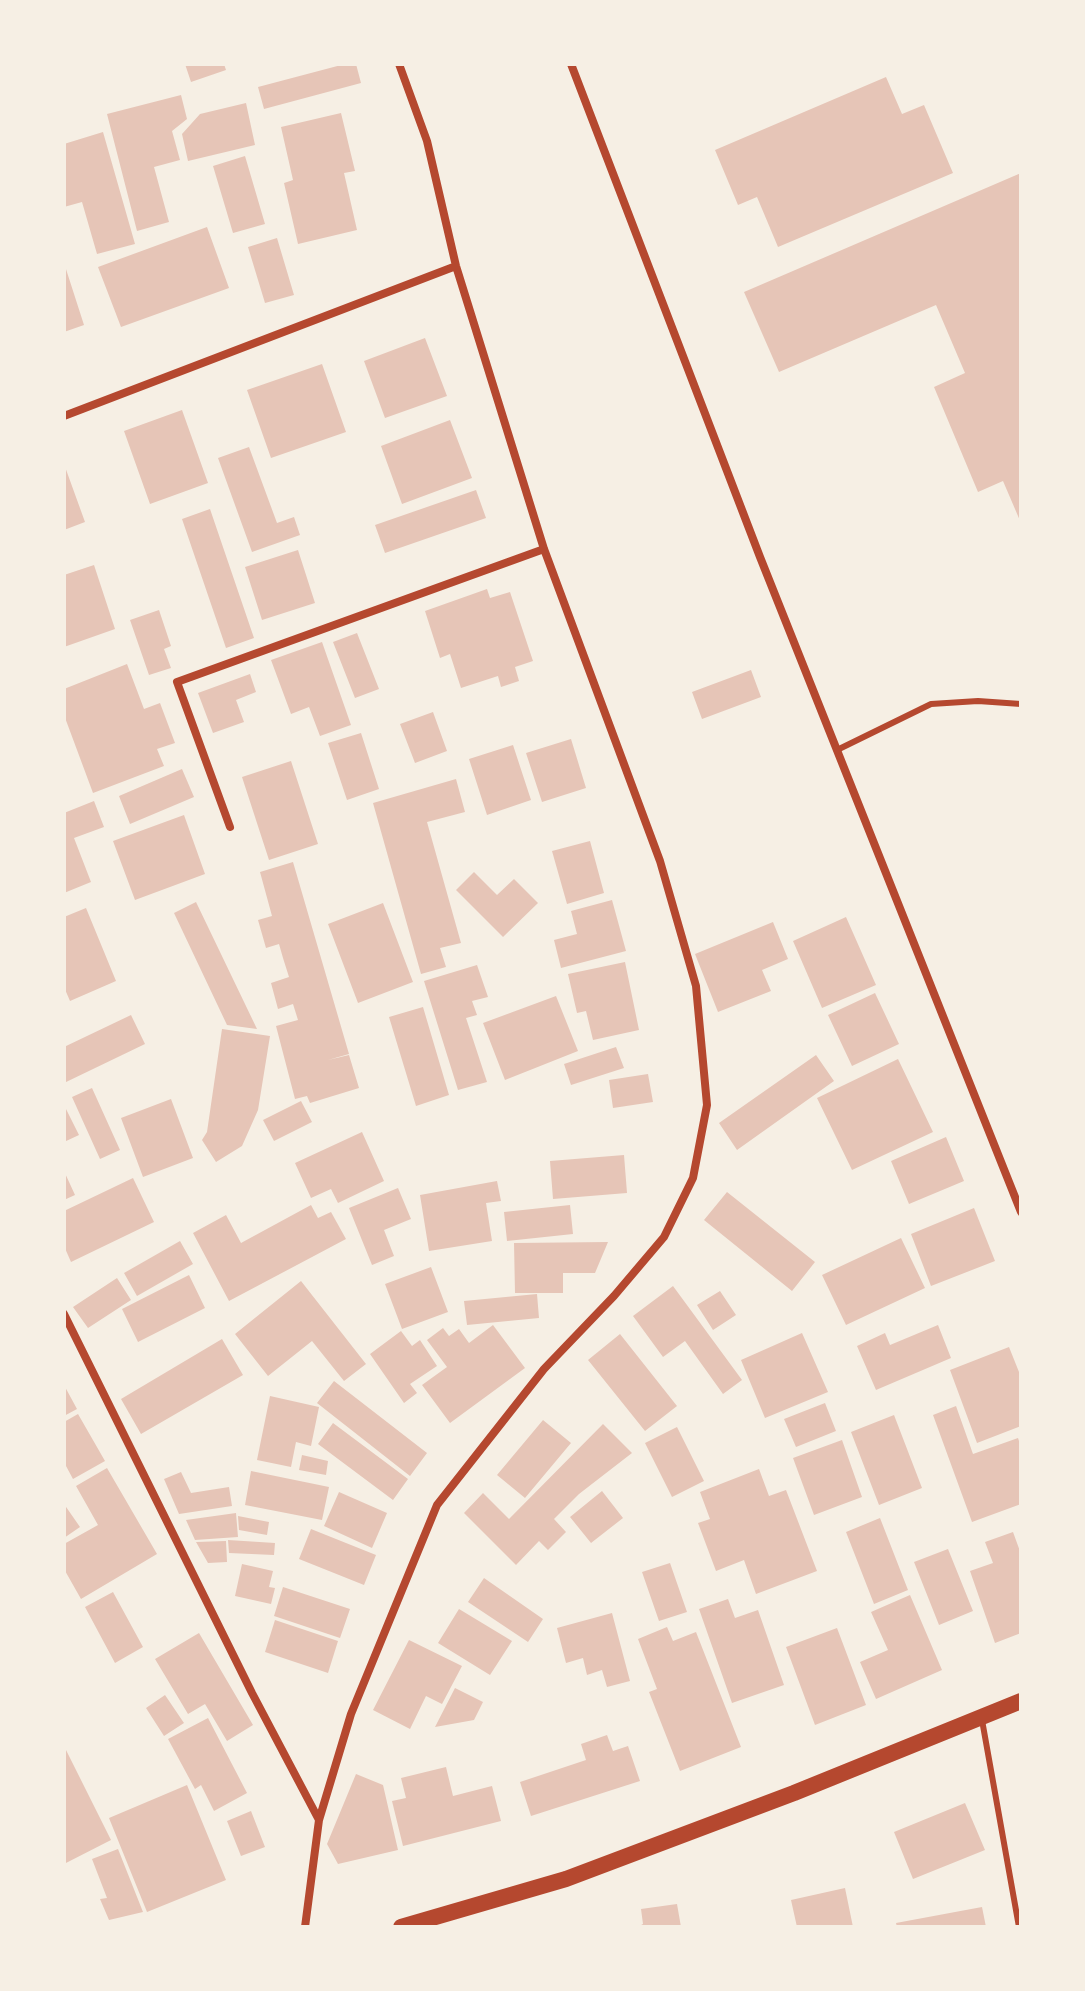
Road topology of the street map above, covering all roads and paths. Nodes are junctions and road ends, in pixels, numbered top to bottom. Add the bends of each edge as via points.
1 (399, 64) edge
2 (571, 64) edge
3 (456, 266) junction
4 (64, 416) edge
5 (544, 549) junction
6 (1021, 704) edge
7 (837, 750) junction
8 (230, 827) dead end
9 (1021, 1212) edge
10 (64, 1314) edge
11 (1021, 1701) edge
12 (981, 1716) junction
13 (319, 1820) junction
14 (305, 1927) edge
15 (401, 1927) edge
16 (1019, 1927) edge

1 - 3 street via 427,141
2 - 7 street
3 - 4 street
3 - 5 street
5 - 8 street via 177,682
5 - 13 street via 660,861 696,986 707,1105 693,1178 664,1237 544,1369 437,1505 351,1714
6 - 7 lane via 931,704
7 - 9 street
10 - 13 street
11 - 12 main road
12 - 15 main road via 566,1879
12 - 16 lane
13 - 14 street

